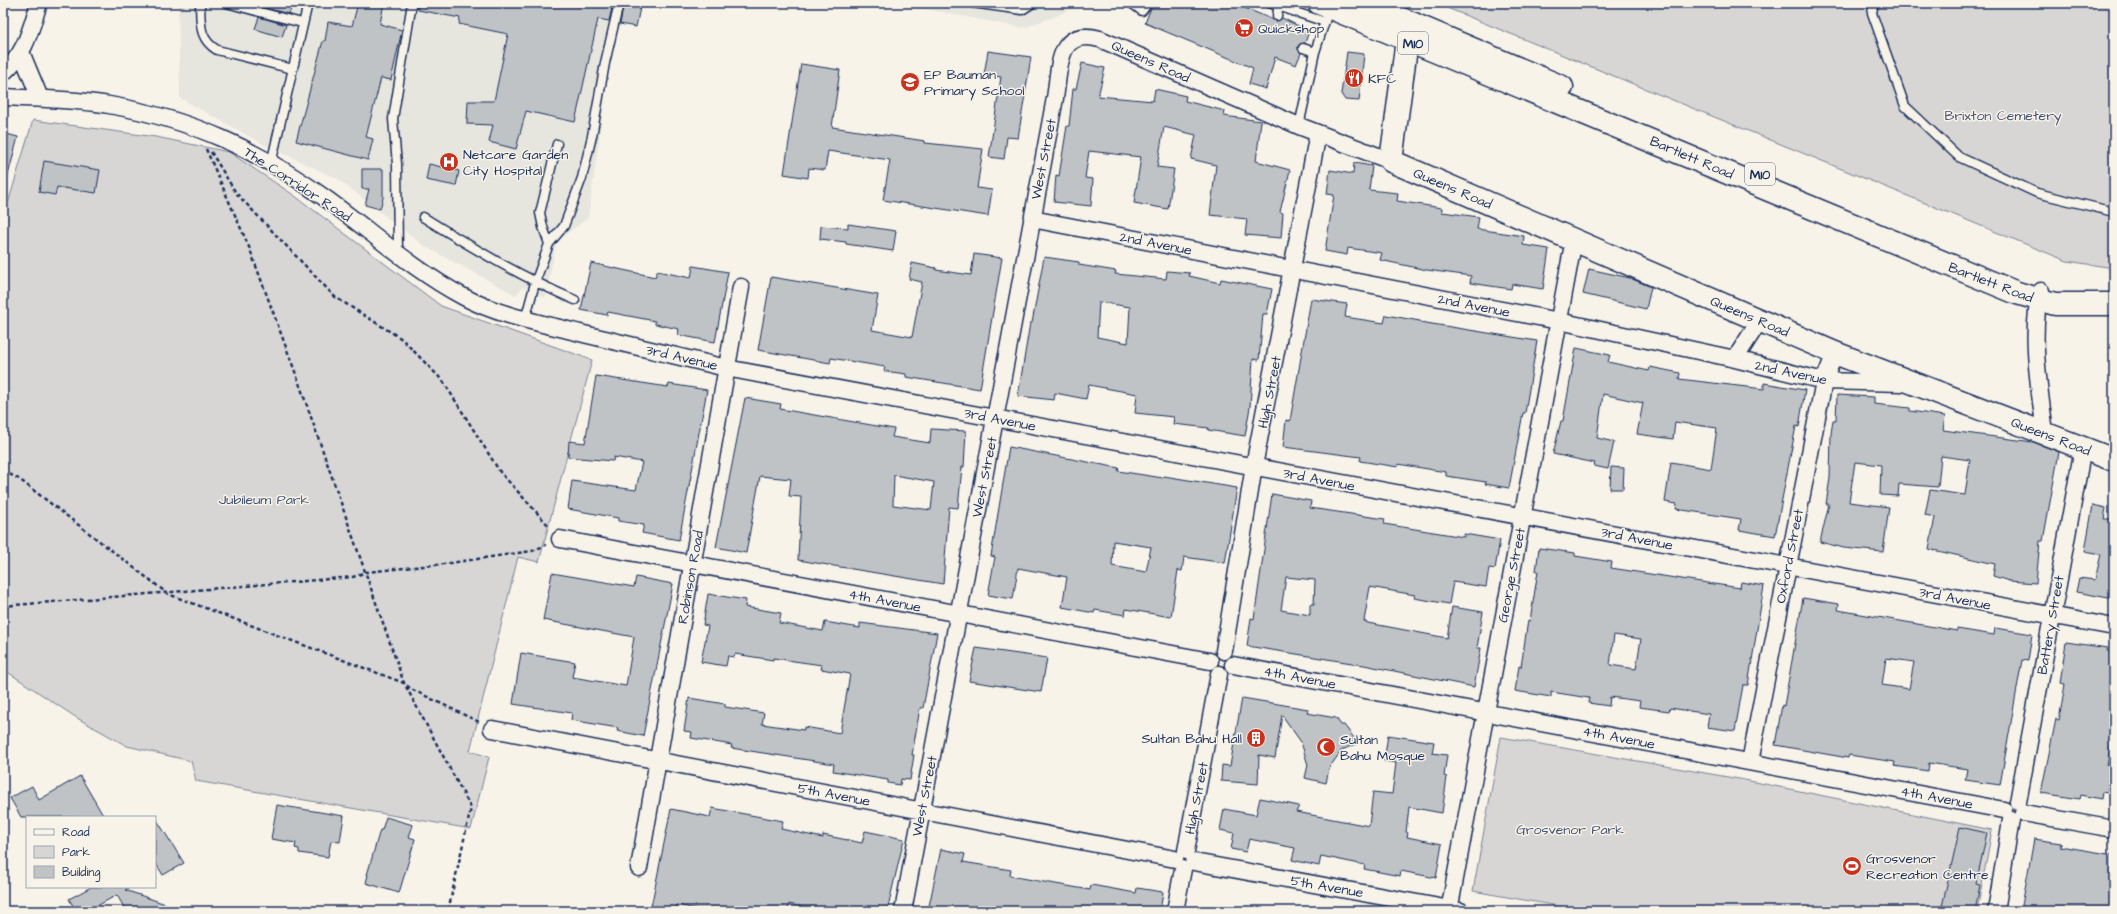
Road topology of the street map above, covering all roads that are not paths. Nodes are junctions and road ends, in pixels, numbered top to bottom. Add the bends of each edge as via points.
1 (39, 3) edge
2 (200, 3) edge
3 (226, 3) edge
4 (308, 3) edge
5 (412, 3) edge
6 (620, 3) edge
7 (972, 3) edge
8 (1033, 3) edge
9 (1131, 3) edge
10 (1148, 3) edge
11 (1269, 3) edge
12 (1364, 3) edge
13 (1874, 3) edge
14 (1279, 5) edge
15 (1327, 9) edge
16 (1277, 16) dead end
17 (302, 23) junction
18 (1410, 32) junction
19 (1089, 36) joint
20 (1303, 48) dead end
21 (21, 52) junction
22 (1315, 52) junction
23 (293, 69) junction
24 (3, 73) edge
25 (3, 97) edge
26 (40, 98) junction
27 (1299, 126) junction
28 (1318, 133) junction
29 (557, 144) dead end
30 (1391, 162) junction
31 (271, 164) junction
32 (2114, 212) edge
33 (424, 217) dead end
34 (1032, 219) junction
35 (1574, 239) junction
36 (550, 244) junction
37 (398, 254) junction
38 (1293, 269) junction
39 (535, 283) junction
40 (741, 287) dead end
41 (2114, 294) edge
42 (2039, 296) junction
43 (575, 300) dead end
44 (2114, 304) edge
45 (525, 320) junction
46 (1760, 320) junction
47 (1559, 321) junction
48 (1835, 352) junction
49 (1735, 359) junction
50 (726, 368) junction
51 (1824, 381) junction
52 (1916, 384) junction
53 (995, 418) junction
54 (2045, 433) junction
55 (2083, 448) junction
56 (2114, 460) edge
57 (1254, 466) junction
58 (1522, 517) junction
59 (560, 539) road end
60 (692, 564) junction
61 (1787, 566) junction
62 (958, 613) junction
63 (2052, 616) junction
64 (2114, 627) edge
65 (1224, 651) junction
66 (1233, 664) junction
67 (1214, 667) junction
68 (1486, 712) junction
69 (492, 729) road end
70 (658, 760) junction
71 (1750, 762) junction
72 (922, 810) junction
73 (2014, 811) junction
74 (2114, 829) edge
75 (1185, 860) junction
76 (639, 868) dead end
77 (1453, 910) edge
78 (903, 911) edge
79 (1175, 911) edge
80 (1996, 911) edge

1 - 21 street via 26,45
2 - 23 lane via 202,35 208,45 217,50
3 - 17 lane
4 - 17 lane
5 - 37 lane via 393,119 397,164
6 - 36 lane via 582,178 564,226
7 - 8 lane via 1022,10
9 - 10 lane via 1142,11
11 - 14 lane
12 - 18 main road, Bartlett Road / M10
13 - 32 lane via 1872,13 1905,106 1959,157 2037,193
14 - 15 lane
14 - 16 lane
15 - 18 main road, Bartlett Road / M10
15 - 22 lane
17 - 23 lane
18 - 30 main road
18 - 42 main road, Bartlett Road / M10 via 1632,131 1966,273
19 - 27 street, Queens Road
19 - 34 street, West Street via 1073,40 1066,45 1061,54
20 - 22 lane
21 - 24 street
21 - 26 street
22 - 27 lane
23 - 31 lane
25 - 26 street, The Corridor Road
26 - 31 street, The Corridor Road via 109,105 196,127 238,145
27 - 28 street, Queens Road
28 - 30 street, Queens Road
28 - 38 street, High Street
29 - 36 lane via 540,213
30 - 35 main road, Queens Road
31 - 37 street, The Corridor Road via 324,198
33 - 39 lane via 489,258
34 - 38 street, 2nd Avenue
34 - 53 street, West Street
35 - 46 main road, Queens Road
35 - 47 street, George Street
36 - 39 lane
37 - 45 street, The Corridor Road via 436,281 464,296 492,310
38 - 47 street, 2nd Avenue
38 - 57 street, High Street
39 - 43 lane
39 - 45 lane
40 - 50 street, Robinson Road
41 - 42 main road, Bartlett Road / M10
42 - 44 main road, Bartlett Road / M10 via 2072,306
42 - 54 street via 2036,357
45 - 50 street, 3rd Avenue
46 - 48 main road, Queens Road
46 - 49 street
47 - 49 street, 2nd Avenue
47 - 58 street, George Street
48 - 51 street, Oxford Street
48 - 52 main road, Queens Road
49 - 51 street, 2nd Avenue
50 - 53 street, 3rd Avenue
50 - 60 street, Robinson Road
51 - 52 street, 2nd Avenue
51 - 61 street, Oxford Street
52 - 54 main road, Queens Road
53 - 57 street, 3rd Avenue
53 - 62 street, West Street
54 - 55 main road, Queens Road
55 - 56 main road, Queens Road
55 - 63 street, Battery Street
57 - 58 street, 3rd Avenue
57 - 65 street, High Street
58 - 61 street, 3rd Avenue
58 - 68 street, George Street
59 - 60 street, 4th Avenue
60 - 62 street, 4th Avenue
60 - 70 street, Robinson Road
61 - 63 street, 3rd Avenue
61 - 71 street, Oxford Street
62 - 67 street, 4th Avenue
62 - 72 street, West Street
63 - 64 street, 3rd Avenue
63 - 73 street, Battery Street
65 - 66 street via 1231,656
65 - 67 street via 1215,653
66 - 67 street via 1228,672
66 - 68 street, 4th Avenue
67 - 75 street, High Street
68 - 71 street, 4th Avenue
68 - 77 street, George Street
69 - 70 street, 5th Avenue
70 - 72 street, 5th Avenue
70 - 76 street, Robinson Road
71 - 73 street, 4th Avenue
72 - 75 street, 5th Avenue
72 - 78 street, West Street
73 - 74 street, 4th Avenue
73 - 80 street, Battery Street
75 - 77 street, 5th Avenue
75 - 79 street, High Street

